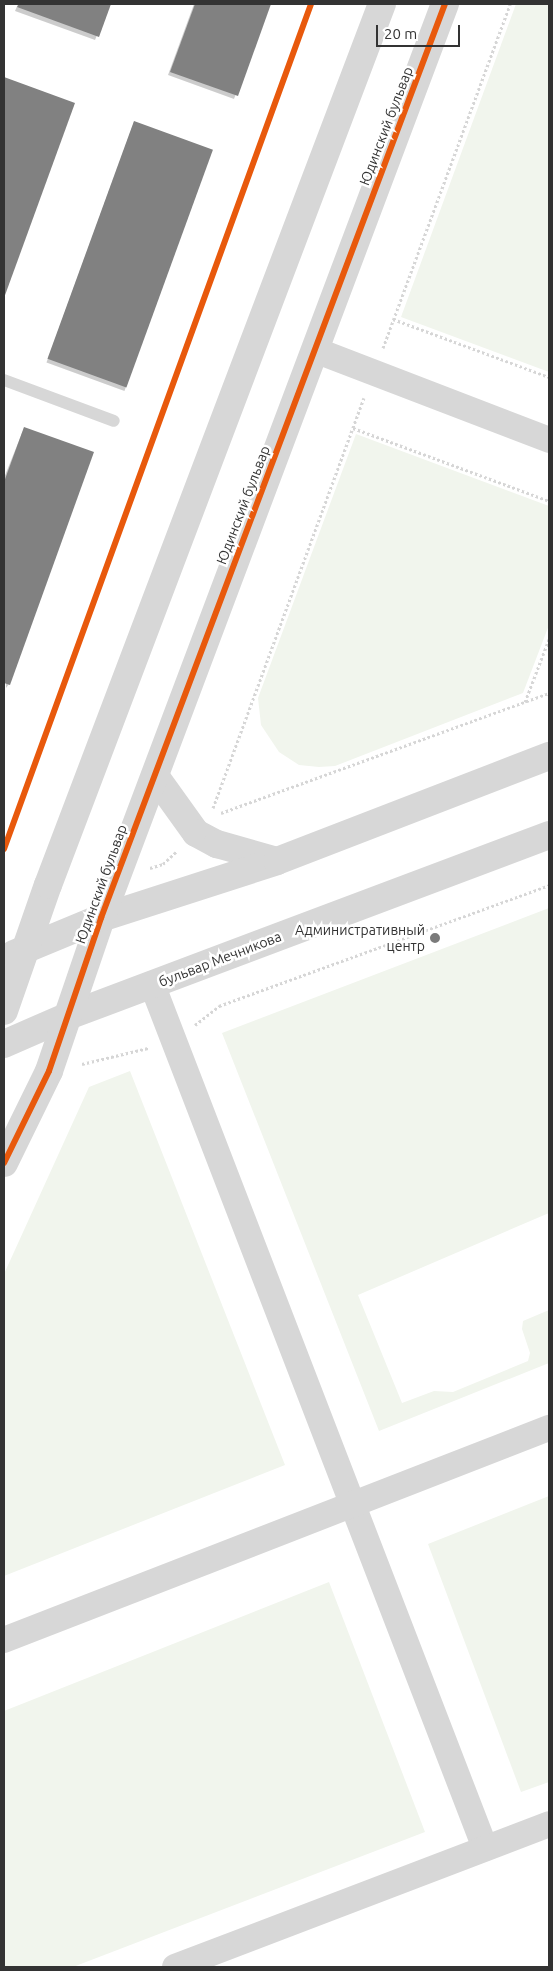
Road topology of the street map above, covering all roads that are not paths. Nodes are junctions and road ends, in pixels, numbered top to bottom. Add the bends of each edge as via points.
1 (382, 4) edge
2 (445, 4) edge
3 (315, 350) junction
4 (4, 380) edge
5 (114, 421) dead end
6 (549, 440) edge
7 (549, 756) edge
8 (155, 776) junction
9 (549, 835) edge
10 (277, 861) junction
11 (101, 918) junction
12 (14, 955) edge
13 (152, 984) junction
14 (4, 1011) edge
15 (68, 1016) junction
16 (4, 1044) edge
17 (4, 1163) edge
18 (549, 1428) edge
19 (355, 1505) junction
20 (4, 1640) edge
21 (549, 1824) edge
22 (485, 1848) junction
23 (176, 1967) edge

1 - 12 street
2 - 3 street, Юдинский бульвар
3 - 6 street
3 - 8 street, Юдинский бульвар
4 - 5 lane
7 - 10 street
8 - 10 street via 203,824 217,844
8 - 11 street, Юдинский бульвар
9 - 13 street, бульвар Мечникова
10 - 11 street
11 - 12 street
11 - 15 street, Юдинский бульвар
12 - 14 street
13 - 15 street, бульвар Мечникова
13 - 19 street
15 - 16 street, бульвар Мечникова
15 - 17 street, Юдинский бульвар via 49,1071
18 - 19 street
19 - 20 street
19 - 22 street
21 - 22 street
22 - 23 street

